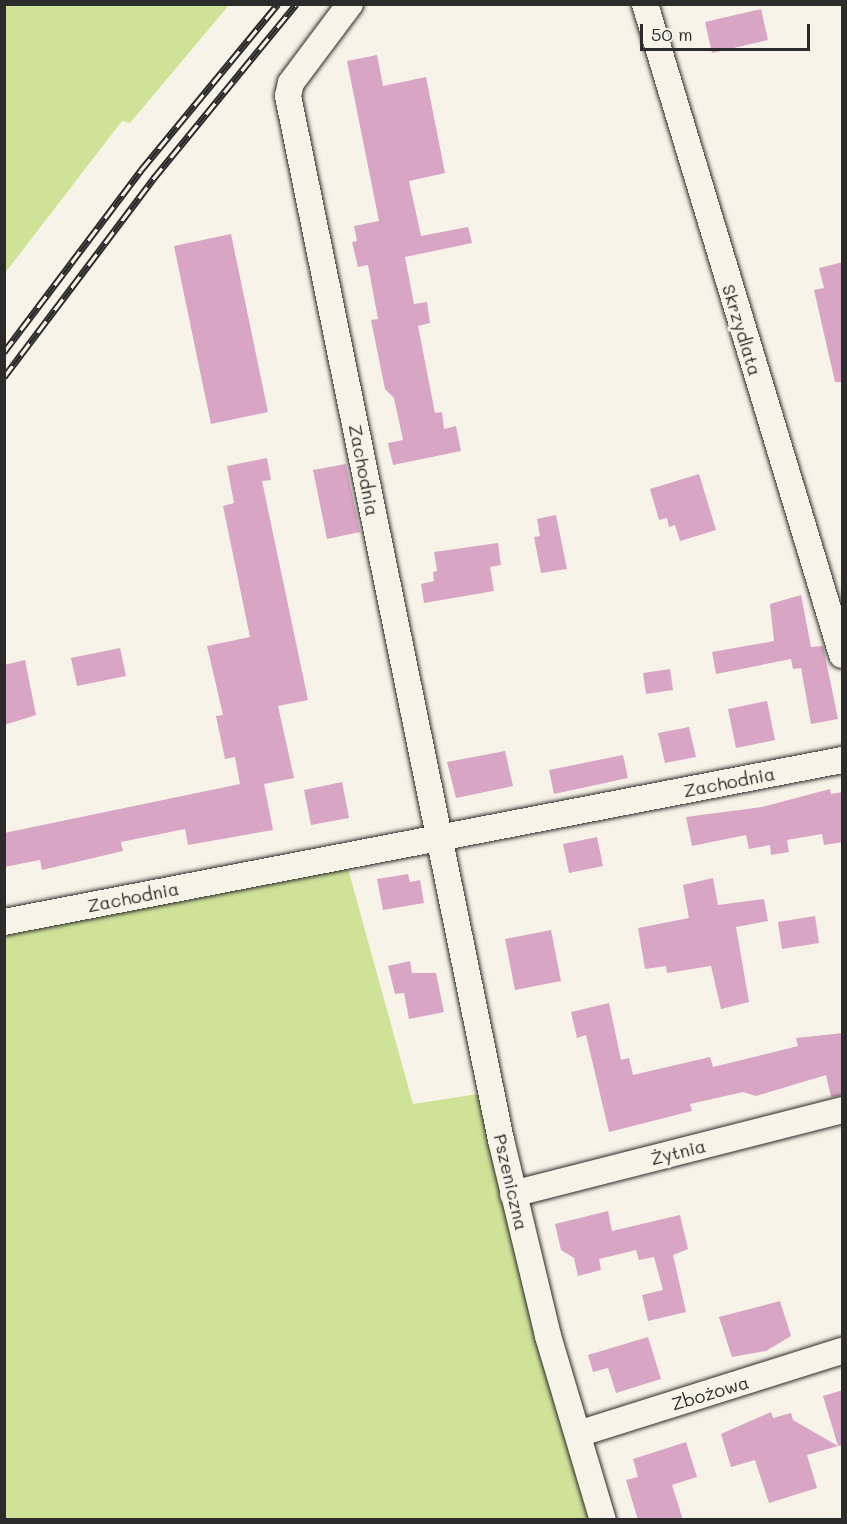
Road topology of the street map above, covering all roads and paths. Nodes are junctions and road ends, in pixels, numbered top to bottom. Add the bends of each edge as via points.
1 (350, 4) edge
2 (645, 4) edge
3 (843, 655) edge
4 (843, 760) edge
5 (438, 839) junction
6 (4, 922) edge
7 (843, 1110) edge
8 (513, 1194) junction
9 (843, 1351) edge
10 (578, 1434) junction
11 (603, 1520) edge

1 - 5 street, Zachodnia via 291,83 289,101
2 - 3 street, Skrzydlata
4 - 5 street, Zachodnia
5 - 6 street, Zachodnia
5 - 8 street, Pszeniczna
7 - 8 street, Żytnia
8 - 10 street, Pszeniczna
9 - 10 street, Zbożowa
10 - 11 street, Pszeniczna

